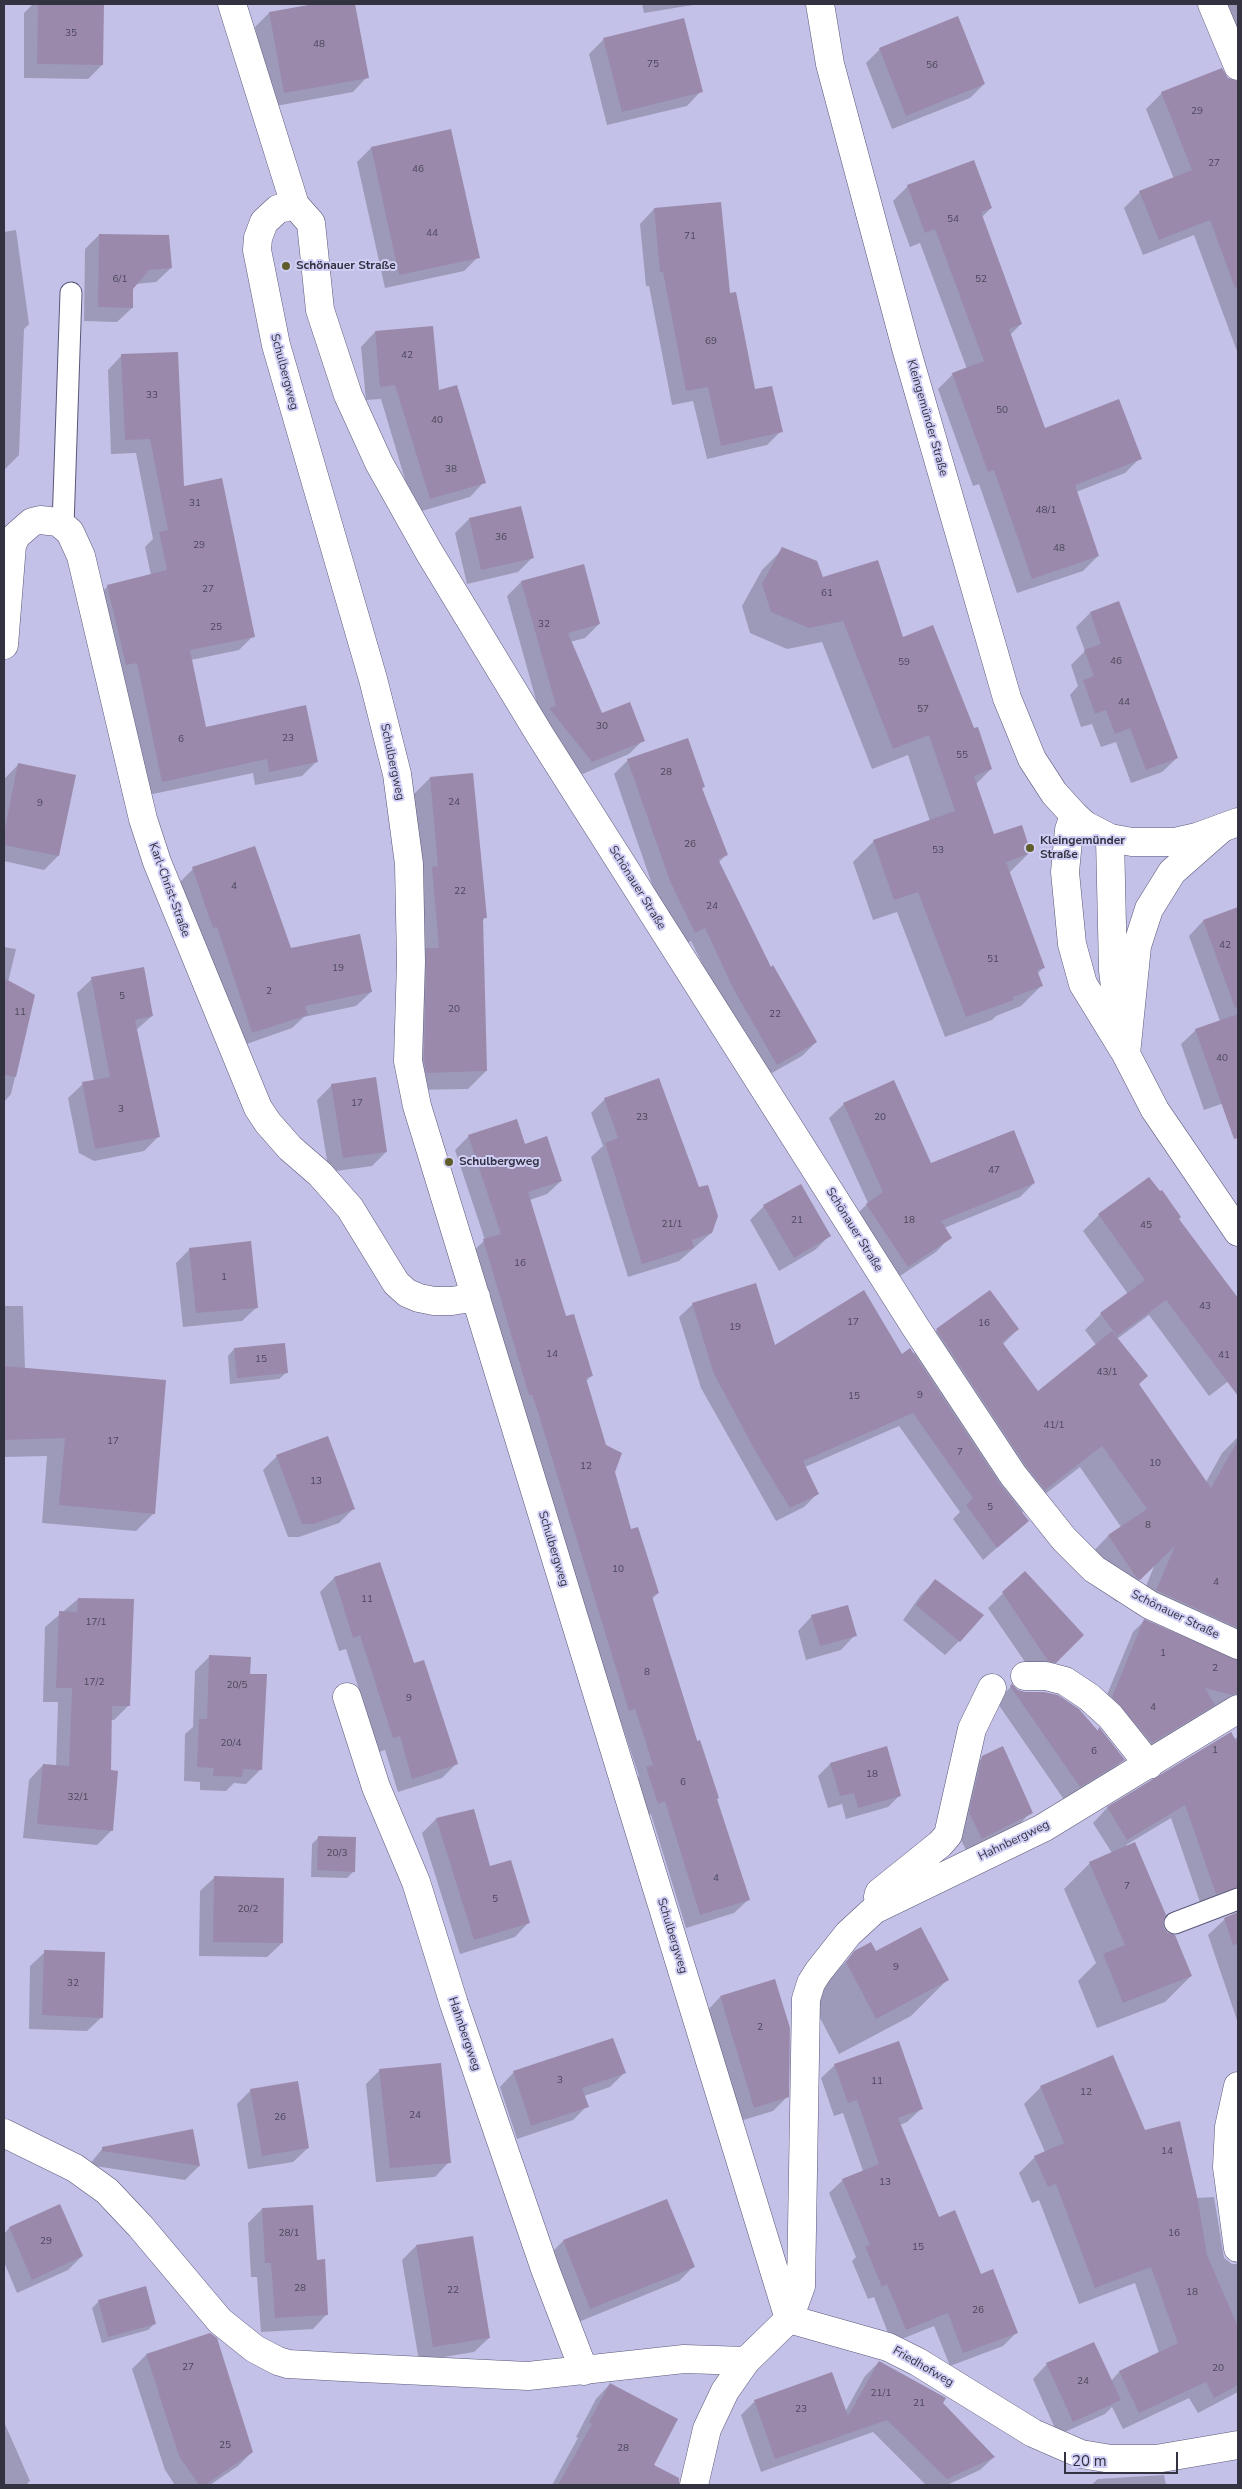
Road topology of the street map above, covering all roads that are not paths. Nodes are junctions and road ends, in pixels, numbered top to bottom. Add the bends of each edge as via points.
1 (232, 4) edge
2 (820, 4) edge
3 (1212, 4) edge
4 (1238, 66) edge
5 (295, 205) junction
6 (70, 293) dead end
7 (63, 526) junction
8 (4, 645) edge
9 (1074, 815) junction
10 (1230, 825) edge
11 (1110, 838) junction
12 (1126, 1054) junction
13 (1238, 1232) edge
14 (476, 1297) junction
15 (1238, 1645) edge
16 (1025, 1676) dead end
17 (992, 1688) dead end
18 (347, 1697) dead end
19 (1238, 1709) edge
20 (1149, 1764) junction
21 (1238, 1899) edge
22 (874, 1910) junction
23 (1174, 1923) dead end
24 (1238, 2086) edge
25 (4, 2133) edge
26 (1238, 2248) edge
27 (789, 2319) junction
28 (746, 2360) junction
29 (584, 2371) junction
30 (1238, 2445) edge
31 (700, 2481) edge

1 - 5 street, Schönauer Straße
2 - 9 street, Kleingemünder Straße via 830,64 893,301 1007,698 1032,759 1054,794
3 - 4 street
5 - 14 street, Schulbergweg via 278,209 260,229 257,250 260,269 276,345 373,679 397,774 409,864 408,1061 417,1106
5 - 15 street, Schönauer Straße via 312,224 316,285 326,332 348,395 379,462 429,552 540,735 916,1328 1013,1475 1064,1539 1094,1569 1150,1605
6 - 7 lane
7 - 8 street via 50,520 40,520 16,536 8,569
7 - 14 street, Karl-Christ-Straße via 76,541 86,570 143,818 157,862 258,1108 290,1148 320,1174 350,1208 396,1283 407,1293 434,1301
9 - 11 street, Kleingemünder Straße via 1085,825
9 - 12 street via 1069,830 1065,872 1072,944 1083,984
10 - 11 street, Kleingemünder Straße via 1175,842 1132,842
10 - 12 street via 1172,872 1149,909 1136,946
11 - 12 street via 1115,999
12 - 13 street via 1155,1110
14 - 27 street, Schulbergweg
16 - 20 street via 1046,1676 1065,1681 1089,1698 1110,1716
17 - 22 street, Hahnbergweg via 972,1729 948,1835 879,1893
18 - 29 street, Hahnbergweg via 376,1787 416,1882 452,1998 545,2269
19 - 20 street, Hahnbergweg
20 - 22 street, Hahnbergweg via 1043,1828
21 - 23 lane
22 - 27 street, Hahnbergweg via 829,1956 808,1990 803,2272
24 - 26 street via 1227,2145 1229,2194
25 - 29 street via 75,2168 107,2191 220,2321 255,2349 278,2361 342,2368 506,2376
27 - 28 street
27 - 30 street, Friedhofweg via 888,2347 1033,2433 1081,2454 1111,2459 1156,2459
28 - 29 street via 684,2359
28 - 31 street via 712,2416

